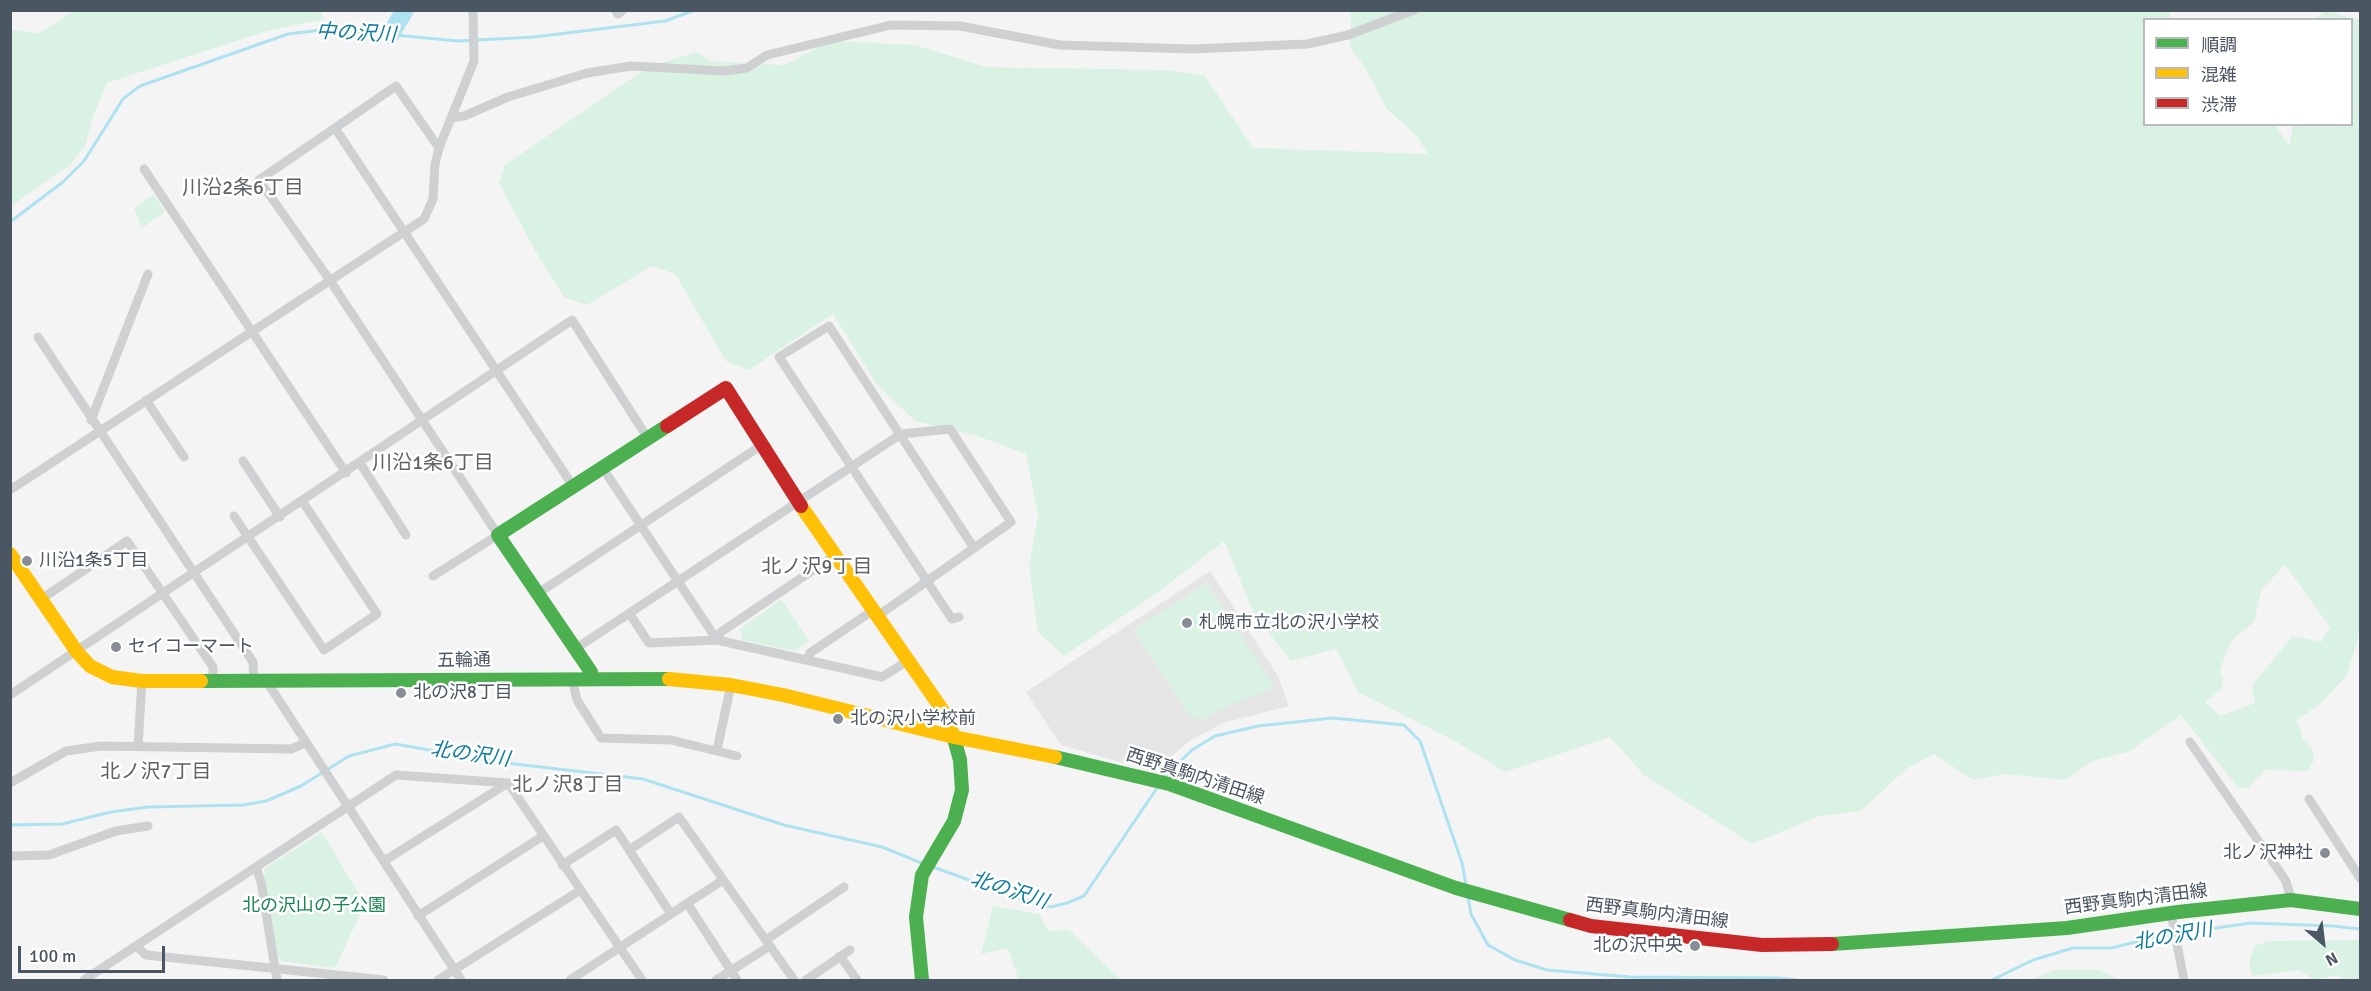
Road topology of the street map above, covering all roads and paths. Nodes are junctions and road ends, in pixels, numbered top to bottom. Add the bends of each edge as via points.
1 (473, 10) edge
2 (615, 10) edge
3 (624, 10) edge
4 (1414, 10) edge
5 (452, 118) junction
6 (334, 128) junction
7 (439, 147) junction
8 (144, 169) dead end
9 (402, 232) junction
10 (148, 274) dead end
11 (329, 279) junction
12 (252, 331) junction
13 (38, 338) dead end
14 (496, 370) junction
15 (146, 400) junction
16 (91, 420) junction
17 (421, 421) junction
18 (99, 432) junction
19 (901, 434) junction
20 (647, 437) junction
21 (762, 445) junction
22 (184, 457) dead end
23 (243, 461) dead end
24 (360, 463) junction
25 (602, 466) junction
26 (852, 466) junction
27 (346, 473) junction
28 (573, 486) junction
29 (10, 490) edge
30 (303, 502) junction
31 (799, 503) junction
32 (234, 516) dead end
33 (280, 517) junction
34 (641, 524) junction
35 (406, 535) dead end
36 (498, 535) junction
37 (249, 538) junction
38 (974, 548) junction
39 (10, 554) edge
40 (837, 554) junction
41 (193, 575) junction
42 (433, 576) dead end
43 (679, 581) junction
44 (928, 581) junction
45 (537, 594) junction
46 (164, 595) junction
47 (40, 600) junction
48 (877, 612) junction
49 (629, 613) junction
50 (959, 617) dead end
51 (717, 640) junction
52 (575, 649) junction
53 (77, 652) junction
54 (807, 660) junction
55 (909, 660) junction
56 (572, 679) junction
57 (591, 679) junction
58 (142, 681) junction
59 (213, 681) junction
60 (261, 682) junction
61 (731, 685) junction
62 (10, 695) edge
63 (954, 737) junction
64 (973, 740) joint
65 (2190, 742) dead end
66 (305, 743) junction
67 (138, 746) junction
68 (717, 750) junction
69 (737, 756) dead end
70 (10, 783) edge
71 (508, 783) junction
72 (2309, 799) dead end
73 (348, 805) junction
74 (148, 826) dead end
75 (543, 836) junction
76 (629, 850) junction
77 (10, 856) edge
78 (384, 861) junction
79 (562, 865) junction
80 (256, 867) junction
81 (2361, 878) edge
82 (723, 880) junction
83 (844, 887) dead end
84 (579, 891) junction
85 (2291, 900) junction
86 (687, 903) junction
87 (2360, 907) edge
88 (671, 914) junction
89 (418, 916) junction
90 (2172, 919) junction
91 (768, 943) junction
92 (136, 946) junction
93 (620, 948) junction
94 (850, 950) dead end
95 (840, 956) junction
96 (275, 968) junction
97 (454, 971) junction
98 (731, 971) junction
99 (84, 981) edge
100 (277, 981) edge
101 (384, 981) edge
102 (438, 981) edge
103 (461, 981) edge
104 (570, 981) edge
105 (642, 981) edge
106 (716, 981) edge
107 (737, 981) edge
108 (794, 981) edge
109 (806, 981) edge
110 (857, 981) edge
111 (922, 981) edge
112 (2184, 981) edge

1 - 5 street via 474,61
2 - 3 street via 618,14
4 - 5 street via 1348,35 1307,44 1203,49 1060,45 960,26 891,25 767,55 747,68 724,71 631,66 587,73
5 - 7 street
6 - 7 street via 396,87
6 - 9 street
6 - 11 street via 260,180
7 - 9 street via 433,199 424,219
8 - 12 street
9 - 11 street
9 - 14 street
10 - 16 street
11 - 12 street
11 - 17 street
12 - 15 street
12 - 27 street
13 - 16 street
14 - 17 street
14 - 20 street via 572,320
14 - 28 street
15 - 18 street
15 - 22 street
16 - 18 street
17 - 24 street
17 - 36 street
18 - 29 street
18 - 41 street
19 - 26 street
19 - 26 street via 829,326 779,357
19 - 38 street
19 - 38 street via 950,429 1011,522
20 - 21 main road via 726,388
20 - 25 main road
21 - 31 main road
21 - 34 street
23 - 33 street
24 - 27 street
24 - 35 street
25 - 28 main road
25 - 34 street
26 - 31 street
26 - 44 street
27 - 30 street
28 - 36 main road
30 - 33 street
30 - 37 street via 377,614 324,650
31 - 40 main road
31 - 43 street
32 - 37 street
33 - 37 street
34 - 43 street
34 - 45 street
36 - 42 street
36 - 45 main road
37 - 41 street
38 - 44 street
39 - 47 main road, 五輪通
40 - 48 main road
40 - 51 street via 721,632
41 - 46 street
41 - 60 street via 253,662
43 - 49 street
43 - 51 street
44 - 48 street
44 - 50 street via 952,619
45 - 52 main road
46 - 47 street via 127,541
46 - 53 street
46 - 59 street via 213,667
47 - 53 main road, 五輪通
48 - 54 street via 810,653
48 - 55 main road
49 - 51 street via 649,642
49 - 52 street
51 - 54 street
52 - 57 main road via 591,672
53 - 58 main road, 五輪通 via 90,666 112,677
53 - 62 street
54 - 55 street via 882,677
55 - 63 main road via 948,718
56 - 57 main road, 五輪通
56 - 60 main road, 五輪通
56 - 68 street via 577,700 601,738 671,740
57 - 61 main road, 五輪通 via 670,679
58 - 59 main road, 五輪通
58 - 67 street
59 - 60 main road, 五輪通
60 - 66 street
61 - 63 main road, 五輪通
61 - 68 street
63 - 64 main road, 五輪通
63 - 111 main road via 962,790 954,821 922,875 916,917
64 - 90 main road, 西野真駒内清田線 via 1169,784 1456,888 1591,926 1762,945 1858,943
65 - 85 street via 2286,881
66 - 67 street via 291,749
66 - 73 street
67 - 70 street via 66,751
68 - 69 street
71 - 73 street via 396,775
71 - 75 street
71 - 78 street
72 - 81 street
73 - 78 street
73 - 80 street
74 - 77 street via 116,831 49,855
75 - 79 street
75 - 89 street
76 - 79 street via 616,830
76 - 82 street via 679,817
76 - 88 street
78 - 89 street
79 - 84 street
80 - 92 street
80 - 96 street
82 - 86 street
82 - 91 street
83 - 91 street
84 - 93 street
84 - 97 street
85 - 87 main road, 西野真駒内清田線
85 - 90 main road, 西野真駒内清田線
86 - 88 street
86 - 98 street
88 - 93 street
89 - 97 street
90 - 112 street
91 - 98 street
91 - 108 street
92 - 96 street via 146,955
92 - 99 street
93 - 104 street
93 - 105 street
94 - 95 street
95 - 109 street
95 - 110 street
96 - 100 street
96 - 101 street
97 - 102 street
97 - 103 street
98 - 106 street
98 - 107 street

